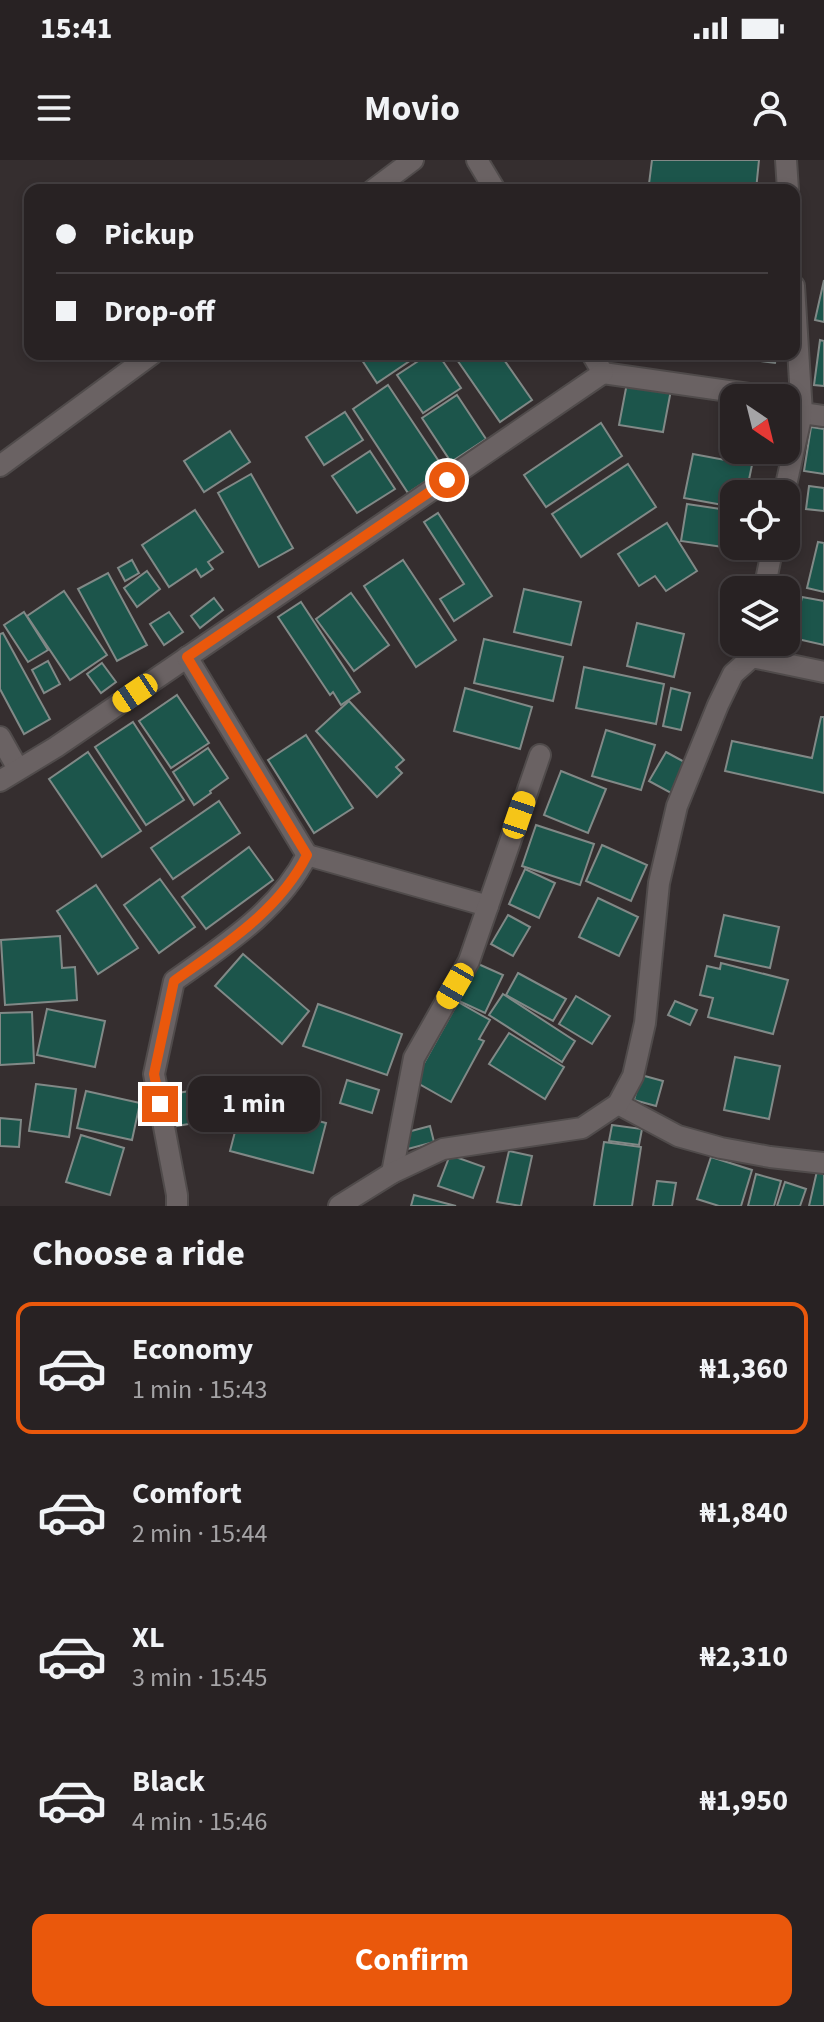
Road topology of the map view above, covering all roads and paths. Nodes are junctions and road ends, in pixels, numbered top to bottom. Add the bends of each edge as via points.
1 (413, 160) edge
2 (477, 160) edge
3 (786, 160) edge
4 (381, 184) edge
5 (491, 184) edge
6 (788, 184) edge
7 (144, 360) edge
8 (595, 360) edge
9 (795, 360) edge
10 (603, 373) junction
11 (796, 384) edge
12 (720, 390) edge
13 (800, 407) edge
14 (824, 416) edge
15 (0, 466) edge
16 (748, 656) edge
17 (772, 656) edge
18 (187, 657) junction
19 (824, 672) edge
20 (0, 737) edge
21 (540, 755) dead end
22 (18, 769) junction
23 (0, 781) edge
24 (307, 855) junction
25 (488, 906) junction
26 (618, 1104) junction
27 (824, 1163) edge
28 (392, 1173) junction
29 (177, 1206) edge
30 (339, 1206) edge

1 - 4 street
2 - 5 street
3 - 6 street
7 - 15 street
8 - 10 street
9 - 11 street
10 - 12 street
10 - 18 street
13 - 14 street
16 - 26 street via 718,705 677,806 659,883 645,1023 633,1076
17 - 19 street
18 - 22 street
18 - 24 street
20 - 22 street
21 - 25 street
22 - 23 street
24 - 25 street
24 - 29 street via 297,875 245,930 174,981 154,1074
25 - 28 street via 469,961 414,1058
26 - 27 street via 678,1136 758,1155
26 - 28 street via 582,1128 443,1149
28 - 30 street

